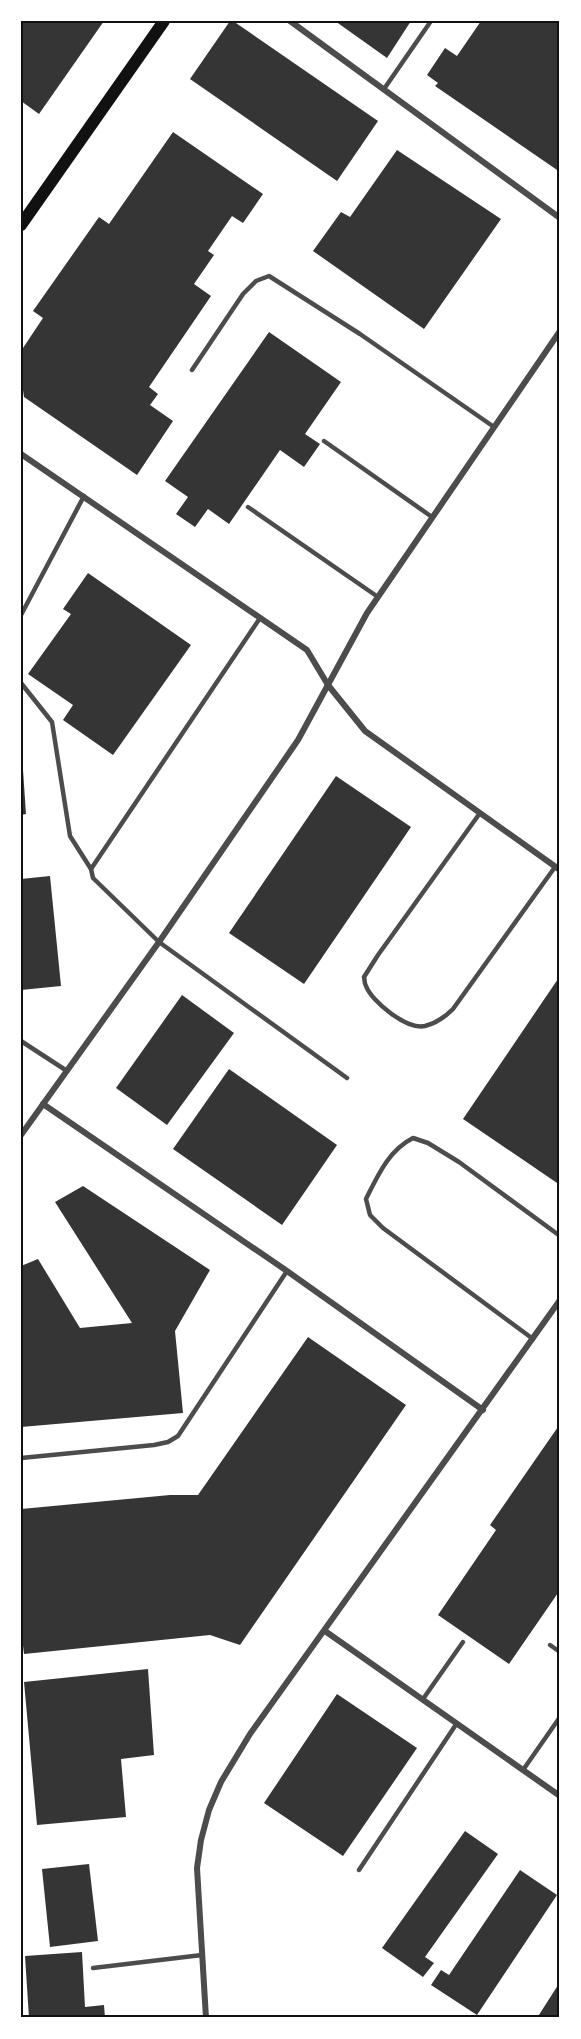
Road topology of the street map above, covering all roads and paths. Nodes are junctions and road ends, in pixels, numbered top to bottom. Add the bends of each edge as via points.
1 (164, 21) edge
2 (291, 21) edge
3 (431, 21) edge
4 (384, 89) junction
5 (560, 218) edge
6 (21, 225) edge
7 (560, 331) edge
8 (192, 370) dead end
9 (494, 427) junction
10 (324, 441) dead end
11 (21, 454) edge
12 (84, 496) junction
13 (248, 507) dead end
14 (432, 517) junction
15 (378, 597) junction
16 (21, 615) edge
17 (260, 618) junction
18 (21, 683) edge
19 (328, 685) junction
20 (480, 813) junction
21 (558, 868) edge
22 (91, 869) junction
23 (159, 942) junction
24 (21, 1041) edge
25 (67, 1071) junction
26 (347, 1078) dead end
27 (43, 1104) junction
28 (21, 1135) edge
29 (560, 1236) edge
30 (287, 1271) junction
31 (560, 1300) edge
32 (533, 1339) junction
33 (483, 1410) junction
34 (21, 1458) edge
35 (325, 1631) junction
36 (463, 1642) dead end
37 (550, 1645) dead end
38 (560, 1652) edge
39 (423, 1699) junction
40 (560, 1717) edge
41 (457, 1723) junction
42 (523, 1770) junction
43 (560, 1796) edge
44 (359, 1870) dead end
45 (202, 1955) junction
46 (93, 1968) dead end
47 (206, 2018) edge

1 - 6 main road
2 - 4 street
3 - 4 lane
4 - 5 street
7 - 9 street
8 - 9 lane via 243,294 256,281 270,276
9 - 14 street
10 - 14 lane
11 - 12 street
12 - 16 lane
12 - 17 street
13 - 15 lane
14 - 15 street
15 - 19 street
17 - 19 street via 307,650
17 - 22 lane
18 - 22 lane via 52,722 70,836
19 - 20 street via 364,731
19 - 23 street via 298,740
20 - 21 street
20 - 21 lane via 364,976 372,995 398,1019 423,1027 453,1009
22 - 23 lane via 93,878
23 - 25 street
23 - 26 lane
24 - 25 lane
25 - 27 street
27 - 28 street
27 - 30 street
29 - 32 lane via 459,1162 413,1137 388,1159 366,1199 370,1215 383,1228
30 - 33 street
30 - 34 lane via 178,1436 154,1446
31 - 32 street
32 - 33 street
33 - 35 street
35 - 39 street
35 - 45 street via 234,1757 209,1810 197,1868
36 - 39 lane
37 - 38 lane
39 - 41 street
40 - 42 lane
41 - 42 street
41 - 44 lane
42 - 43 street
45 - 46 lane
45 - 47 street

